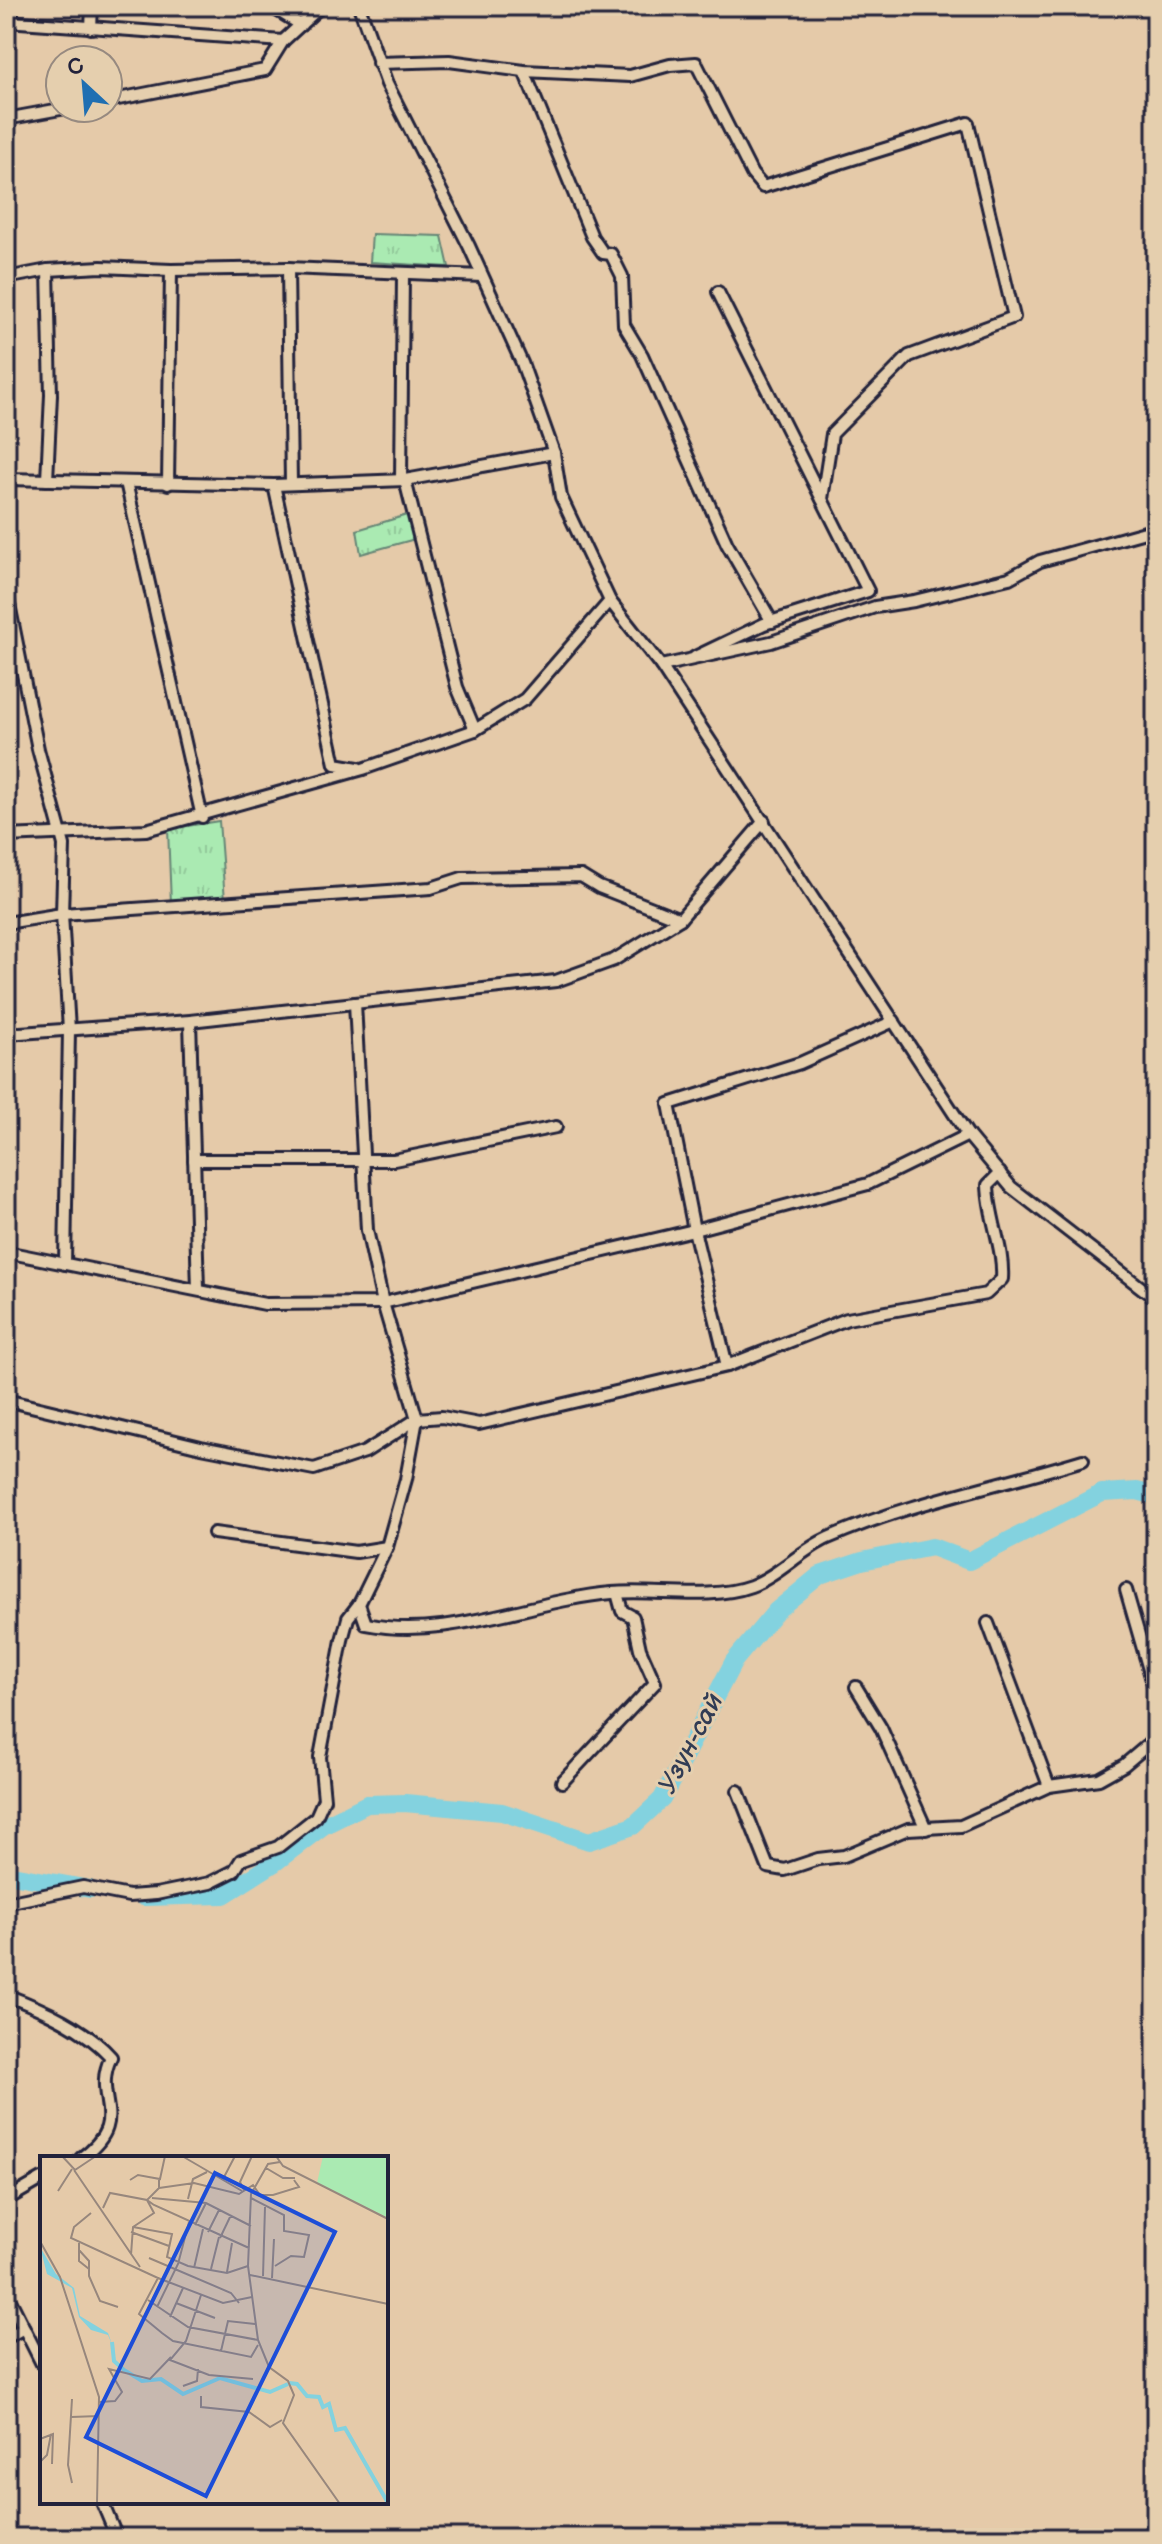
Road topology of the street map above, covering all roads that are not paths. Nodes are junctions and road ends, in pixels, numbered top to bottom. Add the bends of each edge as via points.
1 (92, 6) edge
2 (270, 6) edge
3 (321, 6) edge
4 (359, 6) edge
5 (6, 21) edge
6 (301, 25) junction
7 (91, 28) junction
8 (283, 41) junction
9 (378, 63) junction
10 (524, 71) junction
11 (124, 98) edge
12 (44, 112) edge
13 (6, 119) edge
14 (288, 268) junction
15 (48, 270) junction
16 (171, 270) junction
17 (403, 274) junction
18 (482, 276) junction
19 (6, 278) edge
20 (718, 292) dead end
21 (554, 453) junction
22 (6, 479) edge
23 (47, 480) junction
24 (403, 480) junction
25 (126, 482) junction
26 (168, 484) junction
27 (291, 484) junction
28 (274, 485) junction
29 (822, 499) junction
30 (1156, 529) edge
31 (6, 589) edge
32 (610, 601) junction
33 (772, 622) junction
34 (695, 657) junction
35 (661, 666) junction
36 (475, 730) junction
37 (363, 769) junction
38 (202, 817) junction
39 (764, 821) junction
40 (60, 835) junction
41 (6, 836) edge
42 (62, 914) junction
43 (680, 919) junction
44 (6, 923) edge
45 (355, 1003) junction
46 (190, 1021) junction
47 (894, 1021) junction
48 (69, 1030) junction
49 (6, 1034) edge
50 (556, 1127) dead end
51 (968, 1135) junction
52 (194, 1160) junction
53 (363, 1161) junction
54 (1000, 1173) junction
55 (694, 1230) junction
56 (6, 1252) edge
57 (65, 1264) junction
58 (198, 1289) junction
59 (1156, 1299) edge
60 (383, 1303) junction
61 (727, 1366) junction
62 (6, 1400) edge
63 (417, 1419) junction
64 (1083, 1460) dead end
65 (214, 1533) dead end
66 (387, 1547) junction
67 (1126, 1590) dead end
68 (617, 1593) junction
69 (359, 1604) junction
70 (988, 1623) dead end
71 (856, 1687) dead end
72 (1156, 1694) edge
73 (1156, 1738) edge
74 (562, 1782) dead end
75 (1049, 1786) junction
76 (738, 1791) dead end
77 (926, 1829) junction
78 (6, 1903) edge
79 (6, 1995) edge
80 (83, 2156) edge
81 (40, 2180) edge
82 (6, 2200) edge
83 (6, 2292) edge
84 (24, 2328) junction
85 (6, 2338) edge
86 (40, 2360) edge
87 (103, 2504) edge
88 (117, 2538) edge

1 - 7 street
2 - 6 street
3 - 6 street
4 - 9 street
5 - 7 street
6 - 8 street
7 - 8 street
8 - 11 street via 265,70
9 - 10 street via 449,61
9 - 18 street
10 - 29 street via 630,76 696,63 763,187 968,123 1014,317 909,356 832,434
10 - 33 street via 592,237 603,253 611,254 622,276 624,325 744,578
12 - 13 street
14 - 16 street
14 - 17 street
14 - 27 street
15 - 16 street
15 - 19 street
15 - 23 street
16 - 26 street
17 - 18 street
17 - 24 street
18 - 21 street via 522,363
20 - 29 street
21 - 24 street
21 - 32 street via 561,497
22 - 23 street
23 - 25 street
24 - 27 street
24 - 36 street via 457,687
25 - 26 street
25 - 38 street
26 - 28 street
27 - 28 street
28 - 37 street via 335,764
29 - 33 street via 868,591
30 - 34 street via 1040,561 1009,578 875,607 771,642
31 - 40 street
32 - 35 street
32 - 36 street via 525,699
33 - 34 street
34 - 35 street
35 - 39 street
36 - 37 street
37 - 38 street
38 - 40 street via 146,830
39 - 43 street
39 - 47 street
40 - 41 street
40 - 42 street
42 - 43 street via 431,888 462,878 581,876
42 - 44 street
42 - 48 street
43 - 45 street via 614,960 556,981
45 - 46 street
45 - 53 street
46 - 48 street
46 - 52 street
47 - 51 street
47 - 55 street via 800,1063 669,1104
48 - 49 street
48 - 57 street
50 - 53 street via 394,1160
51 - 54 street
51 - 55 street via 868,1184
52 - 53 street
52 - 58 street
53 - 60 street via 367,1230
54 - 59 street
54 - 61 street via 988,1185 1002,1279 986,1294 847,1319
55 - 60 street
55 - 61 street
56 - 57 street
57 - 58 street
58 - 60 street via 265,1304
60 - 63 street
61 - 63 street via 479,1424 442,1417
62 - 63 street via 314,1469 365,1452
63 - 66 street
64 - 68 street via 889,1514 825,1539 753,1586 724,1592
65 - 66 street via 331,1550
66 - 69 street
67 - 72 street
68 - 69 street via 434,1626 366,1624
68 - 74 street via 622,1611 633,1617 655,1683
69 - 78 street via 342,1640 320,1757 324,1799 316,1817 278,1847 241,1860 234,1871 210,1883 129,1896 83,1887
70 - 75 street
71 - 77 street via 881,1728
73 - 75 street via 1099,1779
75 - 77 street via 961,1826
76 - 77 street via 768,1867 785,1870 844,1856 908,1829
79 - 80 street via 41,2008 111,2057 104,2071 110,2122
81 - 82 street
83 - 84 street
84 - 85 street
84 - 86 street
87 - 88 street

